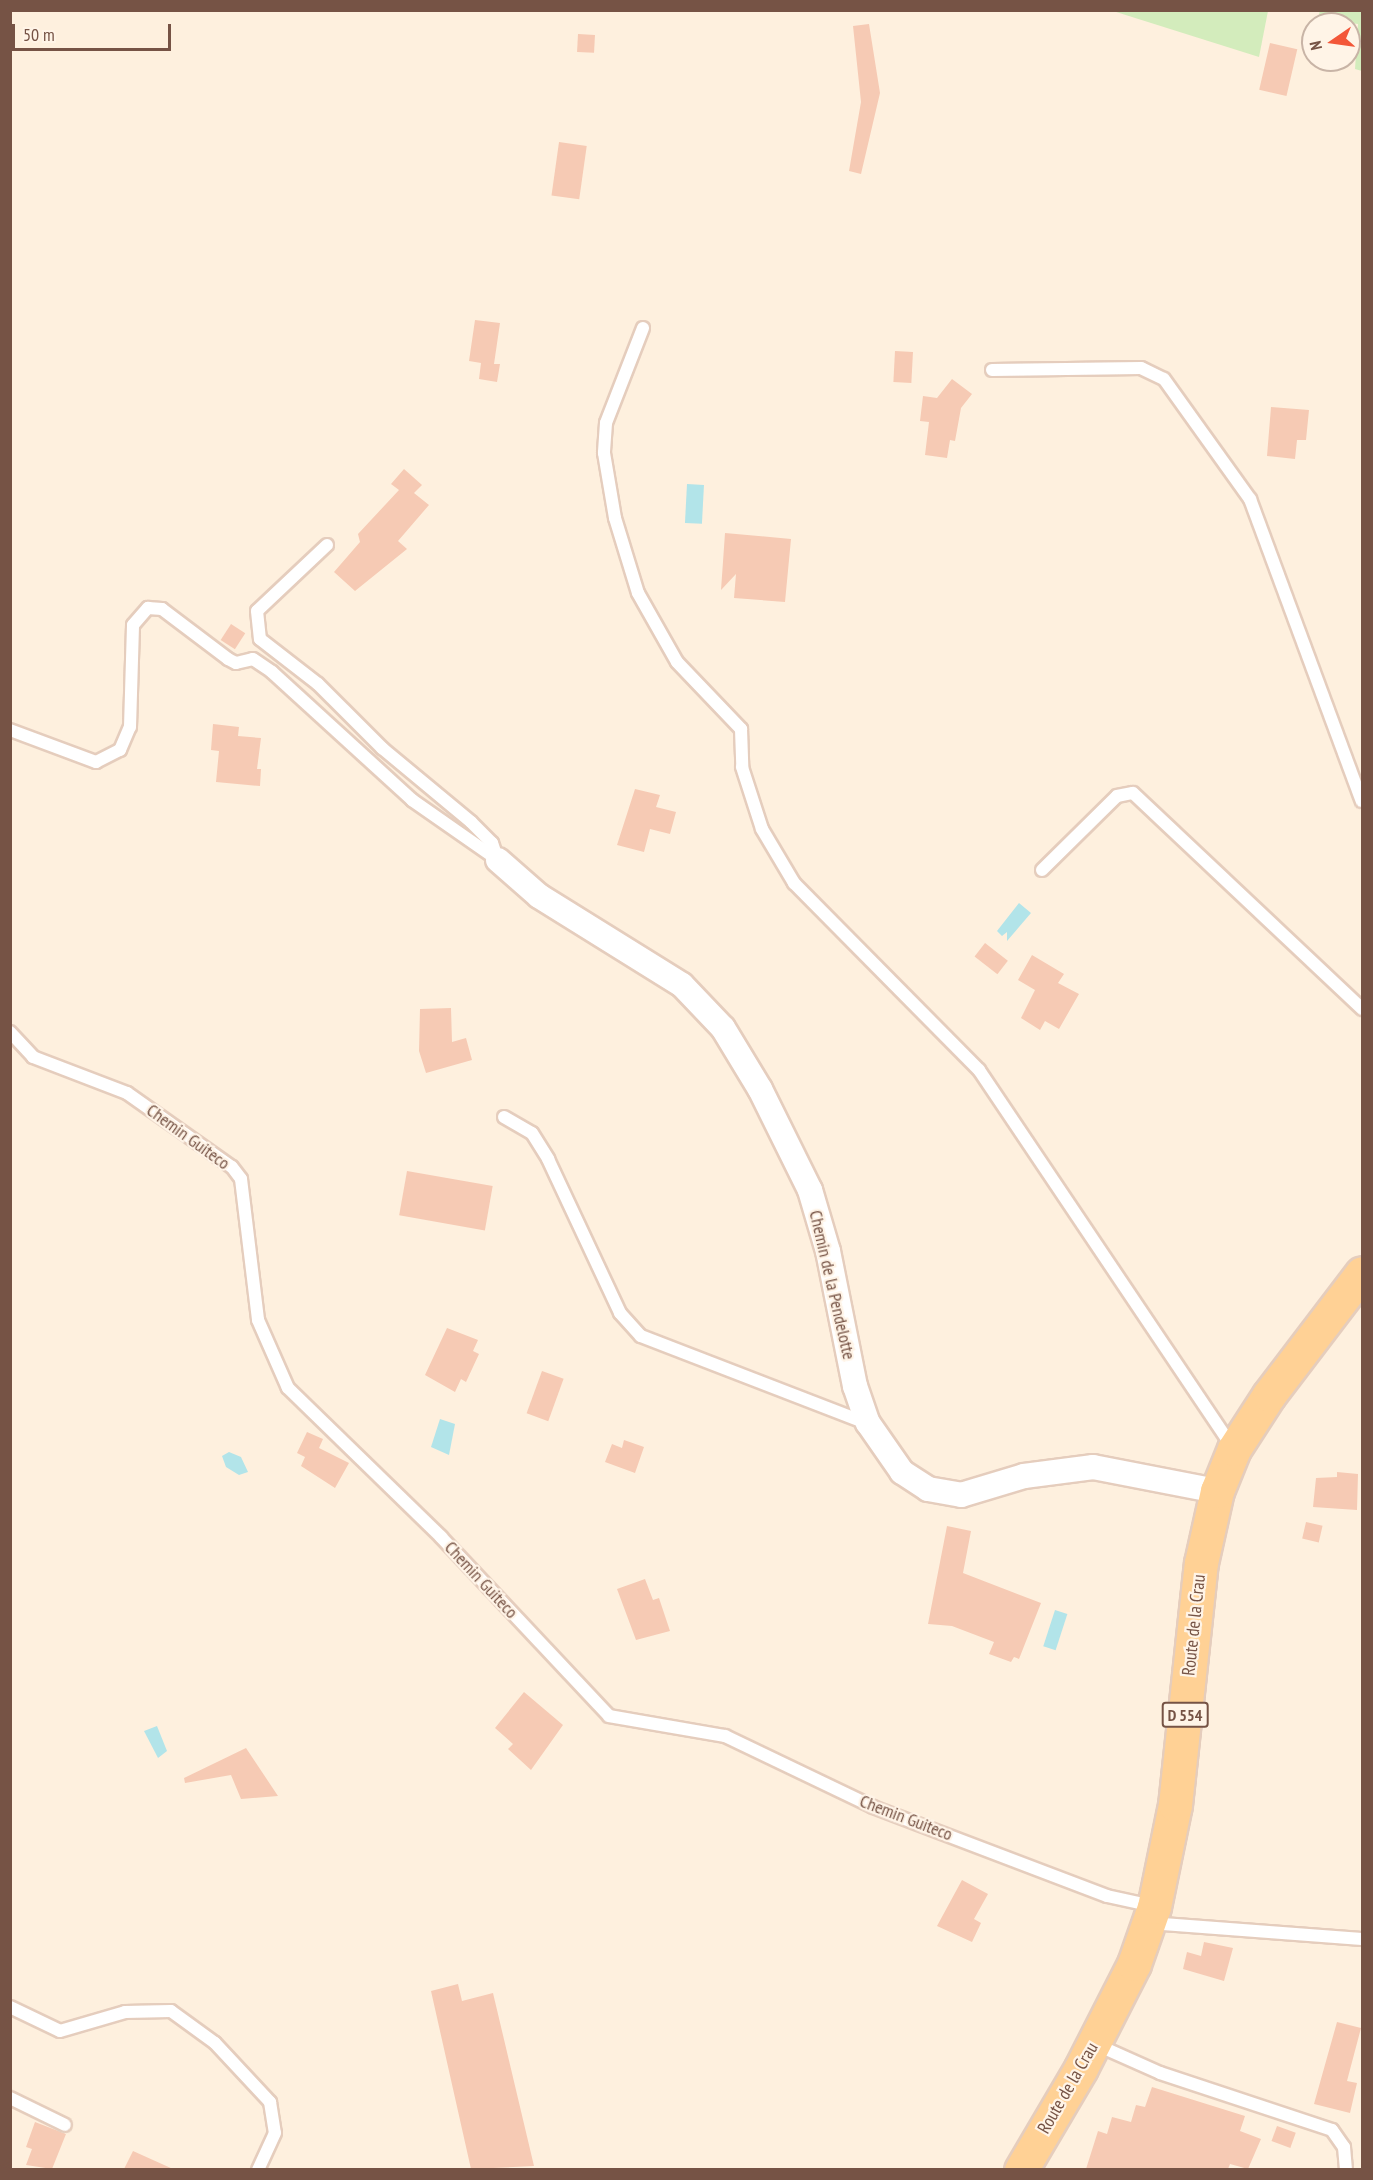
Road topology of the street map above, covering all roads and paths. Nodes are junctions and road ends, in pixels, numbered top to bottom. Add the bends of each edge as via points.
1 (643, 328) dead end
2 (992, 370) dead end
3 (327, 545) dead end
4 (10, 729) edge
5 (1362, 801) edge
6 (498, 860) junction
7 (1042, 870) dead end
8 (1362, 1009) edge
9 (10, 1032) edge
10 (504, 1117) dead end
11 (1362, 1273) edge
12 (868, 1423) junction
13 (1234, 1449) junction
14 (1217, 1491) junction
15 (1151, 1915) junction
16 (1362, 1939) edge
17 (10, 2007) edge
18 (1094, 2044) junction
19 (10, 2098) edge
20 (65, 2125) dead end
21 (258, 2169) edge
22 (1021, 2169) edge
23 (1346, 2169) edge

1 - 13 lane via 606,423 604,453 615,518 638,593 677,662 741,729 742,767 762,829 794,883 979,1070
2 - 5 lane via 1141,368 1164,379 1250,499
3 - 6 lane via 257,611 260,639 318,684 382,748 471,822 492,843
4 - 6 lane via 96,762 120,750 130,727 133,625 148,608 162,609 228,659 236,663 253,659 272,672 412,800
6 - 12 street, Chemin de la Pendelotte via 539,896 682,985 723,1028 760,1089 810,1190
7 - 8 lane via 1118,796 1133,793
9 - 15 lane, Chemin Guiteco via 33,1057 127,1093 232,1167 241,1179 258,1320 288,1388 441,1537 609,1716 725,1736 873,1807
10 - 12 lane via 538,1142 620,1313 641,1336
11 - 13 main road, Route de la Crau / D 554
12 - 14 street, Chemin de la Pendelotte via 902,1472 928,1489 961,1495 1024,1476 1093,1467
13 - 14 main road, Route de la Crau / D 554
14 - 15 main road, Route de la Crau / D 554 via 1201,1563 1175,1805
15 - 16 lane, Chemin Guiteco
15 - 18 main road, Route de la Crau / D 554 via 1134,1964
17 - 21 lane via 60,2031 125,2012 171,2011 215,2043 270,2102 275,2133
18 - 22 main road, Route de la Crau / D 554
18 - 23 lane via 1160,2073 1332,2130 1344,2146
19 - 20 lane

